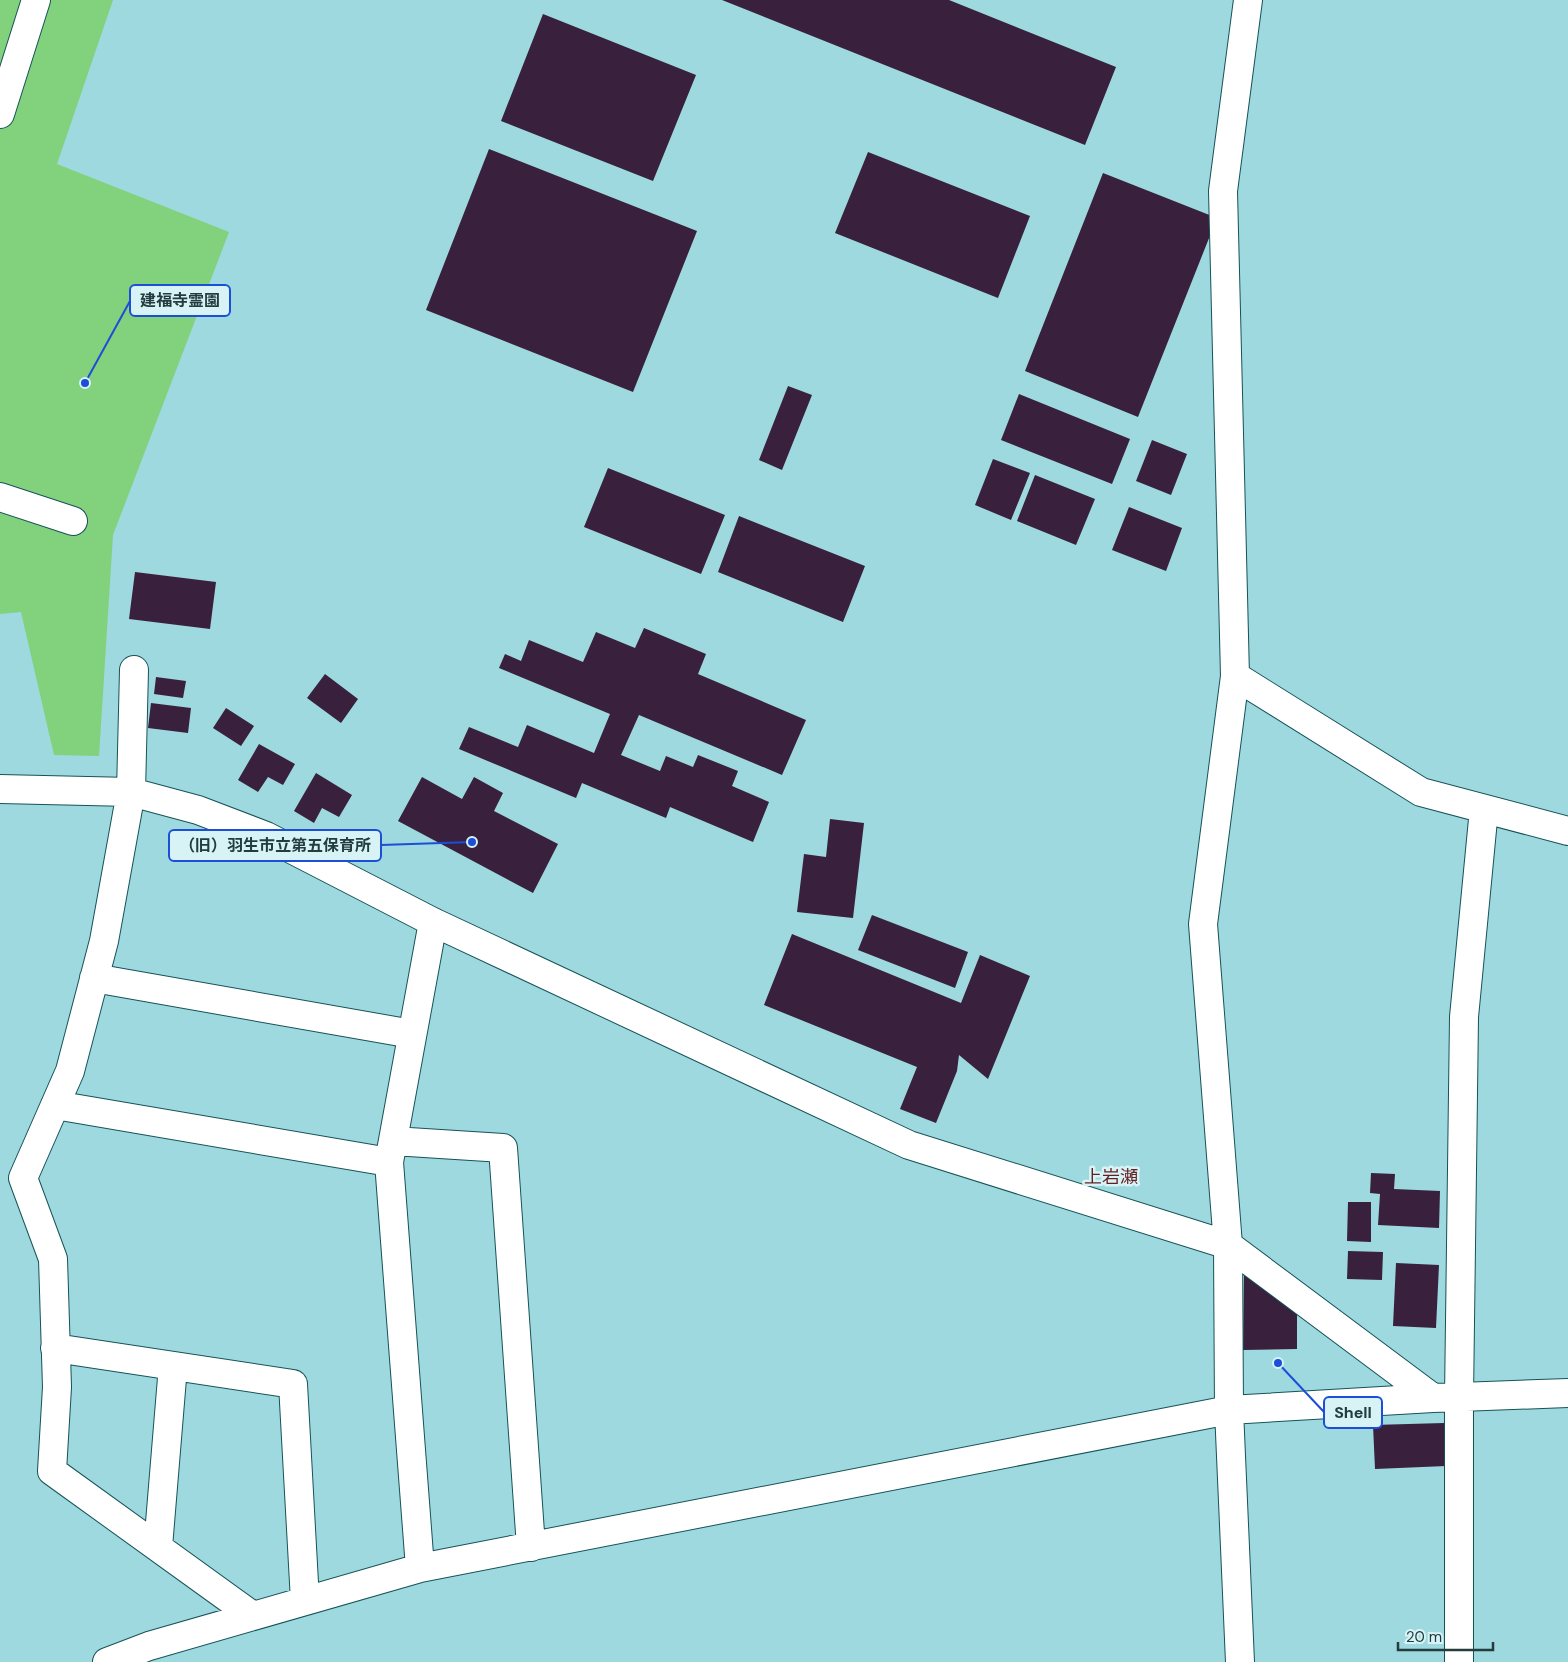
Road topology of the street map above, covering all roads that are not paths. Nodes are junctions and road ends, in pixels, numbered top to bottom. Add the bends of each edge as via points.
1 (36, 0) edge
2 (1248, 0) edge
3 (0, 114) edge
4 (0, 496) edge
5 (73, 521) dead end
6 (134, 670) dead end
7 (1235, 676) junction
8 (0, 789) edge
9 (131, 792) junction
10 (1484, 809) junction
11 (1568, 831) edge
12 (433, 922) junction
13 (94, 978) junction
14 (412, 1034) junction
15 (55, 1106) junction
16 (391, 1151) junction
17 (1228, 1245) junction
18 (55, 1348) junction
19 (173, 1366) junction
20 (1568, 1393) edge
21 (1446, 1398) junction
22 (1229, 1410) junction
23 (158, 1547) junction
24 (531, 1547) junction
25 (420, 1568) junction
26 (305, 1601) junction
27 (253, 1616) junction
28 (107, 1662) edge
29 (1240, 1662) edge
30 (1459, 1662) edge

1 - 3 street
2 - 7 street via 1224,191
4 - 5 street
6 - 9 street
7 - 10 street via 1421,792
7 - 17 street via 1203,924
8 - 9 street
9 - 12 street via 198,810 266,836
9 - 13 street via 104,941
10 - 11 street
10 - 21 street via 1464,1017
12 - 14 street
12 - 17 street via 909,1145
13 - 14 street
13 - 15 street via 70,1071
14 - 16 street
15 - 16 street
15 - 18 street via 23,1178 53,1259
16 - 24 street via 503,1148
16 - 25 street
17 - 21 street
17 - 22 street
18 - 19 street
18 - 23 street via 57,1387 52,1471
19 - 23 street
19 - 26 street via 293,1384
20 - 21 street
21 - 22 street
21 - 30 street
22 - 24 street
22 - 29 street
23 - 27 street
24 - 25 street
25 - 26 street
26 - 27 street
27 - 28 street via 149,1646

